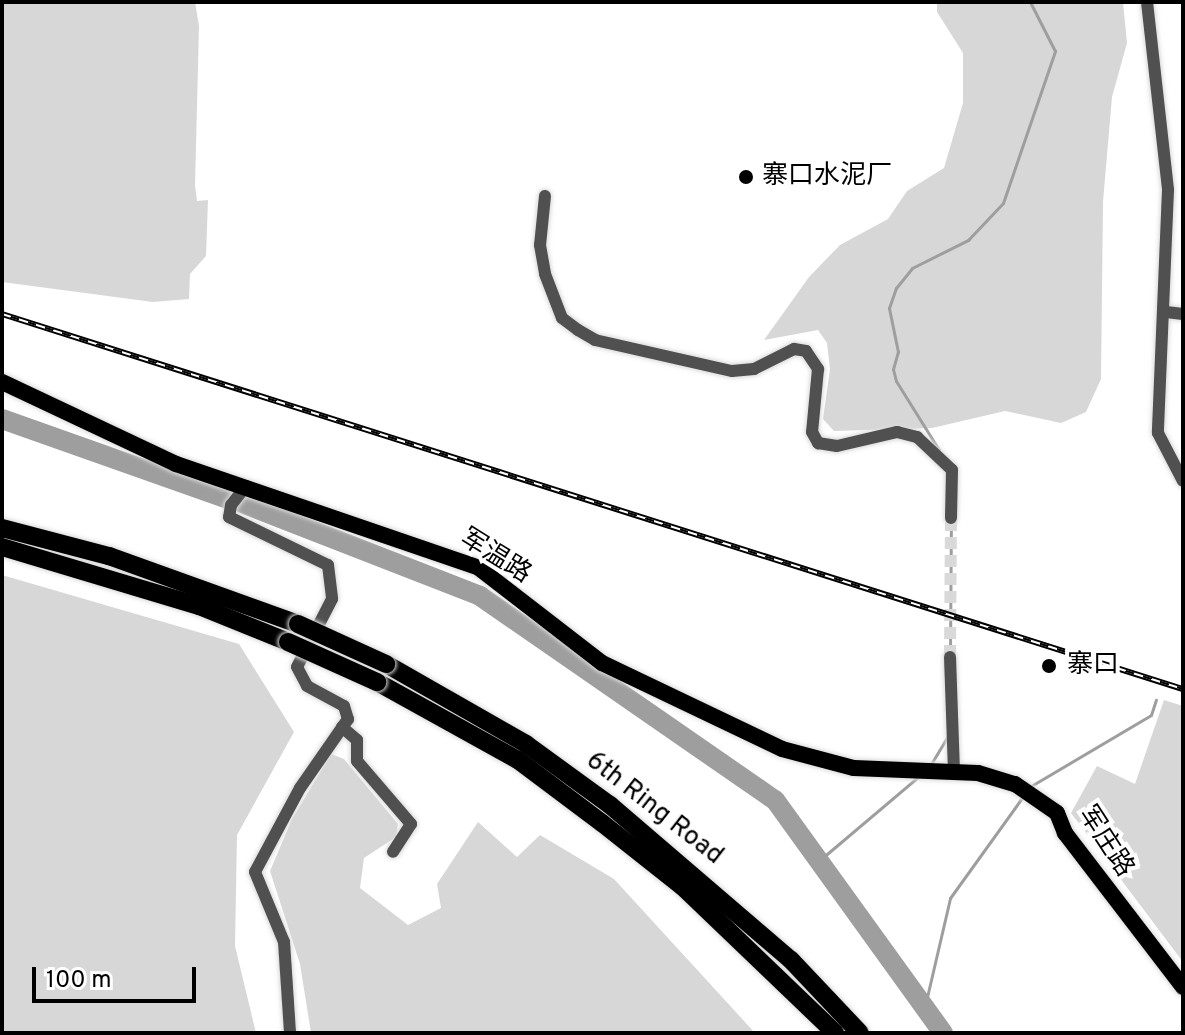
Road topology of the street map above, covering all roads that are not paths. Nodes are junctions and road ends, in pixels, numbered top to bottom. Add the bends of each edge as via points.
1 (1147, 2) edge
2 (545, 196) dead end
3 (1166, 312) junction
4 (1183, 314) edge
5 (2, 382) edge
6 (1183, 481) edge
7 (246, 486) junction
8 (951, 518) tunnel mouth
9 (2, 528) edge
10 (2, 547) edge
11 (950, 657) tunnel mouth
12 (342, 727) junction
13 (954, 771) junction
14 (393, 852) dead end
15 (1183, 987) edge
16 (290, 1033) edge
17 (835, 1033) edge
18 (860, 1033) edge

1 - 3 street via 1168,190
2 - 8 street via 540,245 551,298 578,330 595,340 732,371 754,369 794,349 806,351 818,369 812,432 818,443 837,446 897,432 917,437 952,470
3 - 4 street
3 - 6 street via 1158,433
5 - 7 main road, 军温路 via 134,448
7 - 12 street via 231,505 229,517 328,565 332,599 297,667 307,686 344,706 348,719
7 - 13 main road, 军温路 via 479,568 602,663 782,749 854,768
9 - 18 highway, 6th Ring Road, bridge via 109,556 298,624 386,664 526,744 610,805 791,960
10 - 17 highway, 6th Ring Road, bridge via 199,606 288,642 377,682 518,760 683,887
11 - 13 street
12 - 14 street via 357,740 357,761 411,824
12 - 16 street via 300,788 255,872 284,942
13 - 15 main road, 军庄路 via 1015,784 1044,801

